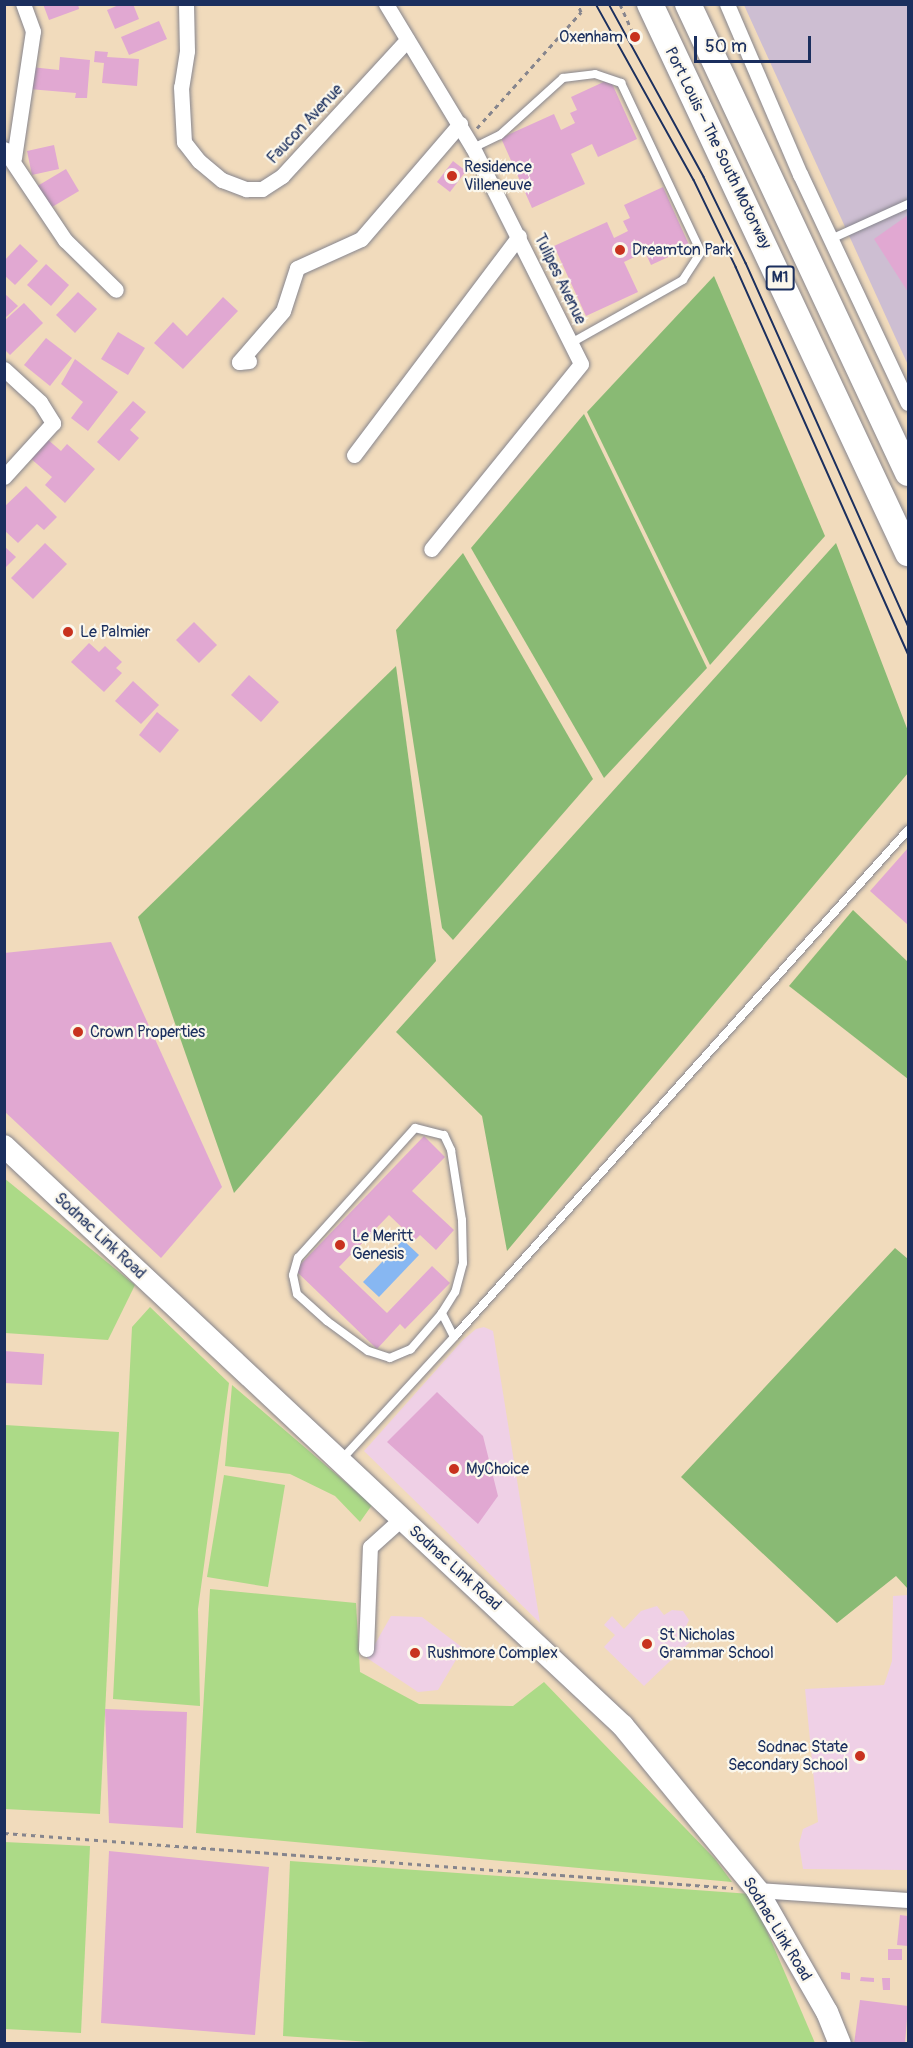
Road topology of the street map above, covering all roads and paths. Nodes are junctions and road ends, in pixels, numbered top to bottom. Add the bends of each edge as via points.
1 (23, 4) edge
2 (186, 4) edge
3 (386, 4) edge
4 (578, 4) edge
5 (620, 4) edge
6 (650, 4) edge
7 (688, 4) edge
8 (727, 4) edge
9 (635, 36) dead end
10 (407, 40) junction
11 (460, 124) junction
12 (470, 143) junction
13 (9, 154) edge
14 (909, 204) edge
15 (519, 236) junction
16 (831, 239) junction
17 (116, 290) dead end
18 (571, 342) junction
19 (249, 361) dead end
20 (4, 369) edge
21 (909, 403) edge
22 (354, 455) dead end
23 (909, 473) edge
24 (4, 477) edge
25 (431, 549) dead end
26 (909, 553) edge
27 (909, 830) edge
28 (4, 1146) edge
29 (442, 1313) junction
30 (454, 1337) junction
31 (339, 1461) junction
32 (401, 1519) junction
33 (366, 1649) dead end
34 (4, 1833) edge
35 (757, 1890) junction
36 (909, 1900) edge
37 (840, 2043) edge

1 - 13 street via 33,31
2 - 10 street, Faucon Avenue via 184,142 198,161 222,180 246,189 262,189 282,176
3 - 10 street, Tulipes Avenue
4 - 12 path via 581,12
5 - 9 path
6 - 26 highway, Port Louis – The South Motorway / M1
7 - 23 highway, Port Louis – The South Motorway / M1
8 - 16 street
10 - 11 street, Tulipes Avenue
11 - 12 street, Tulipes Avenue
11 - 19 street via 362,239 297,268 283,311 239,362
12 - 15 street, Tulipes Avenue
12 - 18 lane via 500,135 563,78 595,74 621,83 701,252 683,280
13 - 17 street via 65,240
14 - 16 lane
15 - 18 street, Tulipes Avenue
15 - 22 street
16 - 21 street
18 - 25 street, Tulipes Avenue via 581,364
20 - 24 street via 40,402 53,423
27 - 30 lane
28 - 31 main road, Sodnac Link Road
29 - 29 lane via 455,1292 463,1263 457,1185 444,1134 415,1128 298,1258 293,1275 297,1294 327,1320 368,1351 390,1358 411,1349
29 - 30 lane
30 - 31 lane
31 - 32 main road, Sodnac Link Road
32 - 33 street via 370,1547
32 - 35 main road, Sodnac Link Road via 531,1636 623,1726
34 - 35 path
35 - 36 street
35 - 37 main road, Sodnac Link Road

